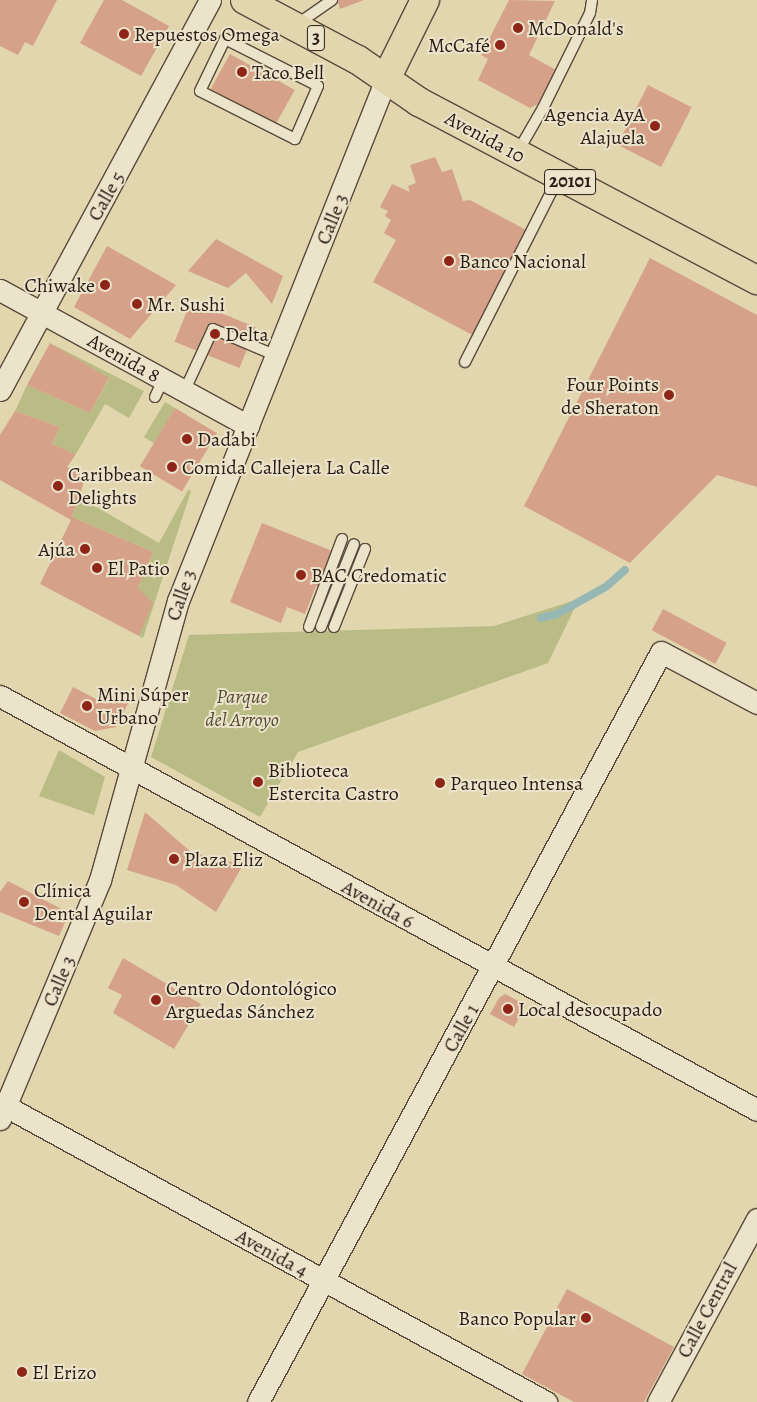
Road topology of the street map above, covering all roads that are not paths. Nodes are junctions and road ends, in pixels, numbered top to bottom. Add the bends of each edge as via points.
1 (210, 0) edge
2 (332, 0) edge
3 (592, 0) edge
4 (421, 1) edge
5 (255, 2) edge
6 (294, 26) junction
7 (386, 78) junction
8 (295, 138) joint
9 (517, 154) junction
10 (560, 176) junction
11 (757, 280) edge
12 (0, 290) edge
13 (42, 312) junction
14 (277, 356) junction
15 (466, 362) dead end
16 (0, 390) edge
17 (184, 392) junction
18 (248, 426) junction
19 (342, 539) dead end
20 (354, 544) dead end
21 (365, 549) dead end
22 (321, 627) dead end
23 (334, 627) dead end
24 (309, 628) dead end
25 (0, 696) edge
26 (757, 703) edge
27 (131, 769) junction
28 (494, 967) junction
29 (2, 1109) edge
30 (757, 1110) edge
31 (757, 1218) edge
32 (323, 1281) junction
33 (258, 1402) edge
34 (546, 1402) edge
35 (658, 1402) edge

1 - 13 street, Calle 5
2 - 6 lane
3 - 9 lane via 590,13
4 - 7 main road
5 - 6 main road, Avenida 10 / 3
6 - 7 main road, Avenida 10 / 3
7 - 9 main road, Avenida 10 / 20101 via 419,102
7 - 14 street, Calle 3
8 - 8 lane via 318,86 225,39 200,91
9 - 10 main road, Avenida 10 / 20101
10 - 11 main road, Avenida 10 / 20101
10 - 15 lane
12 - 13 street, Avenida 8
13 - 16 street, Calle 5
13 - 17 street, Avenida 8 via 159,389
14 - 17 lane via 213,329
14 - 18 street, Calle 3
17 - 18 street, Avenida 8
18 - 27 street, Calle 3 via 178,601
19 - 24 lane
20 - 22 lane
21 - 23 lane
25 - 27 street, Avenida 6
26 - 28 street, Calle 1 via 661,652
27 - 28 street, Avenida 6
27 - 29 street, Calle 3 via 100,880
28 - 30 street, Avenida 6
28 - 32 street, Calle 1
29 - 32 street, Avenida 4
31 - 35 street, Calle Central
32 - 33 street, Calle 1
32 - 34 street, Avenida 4

